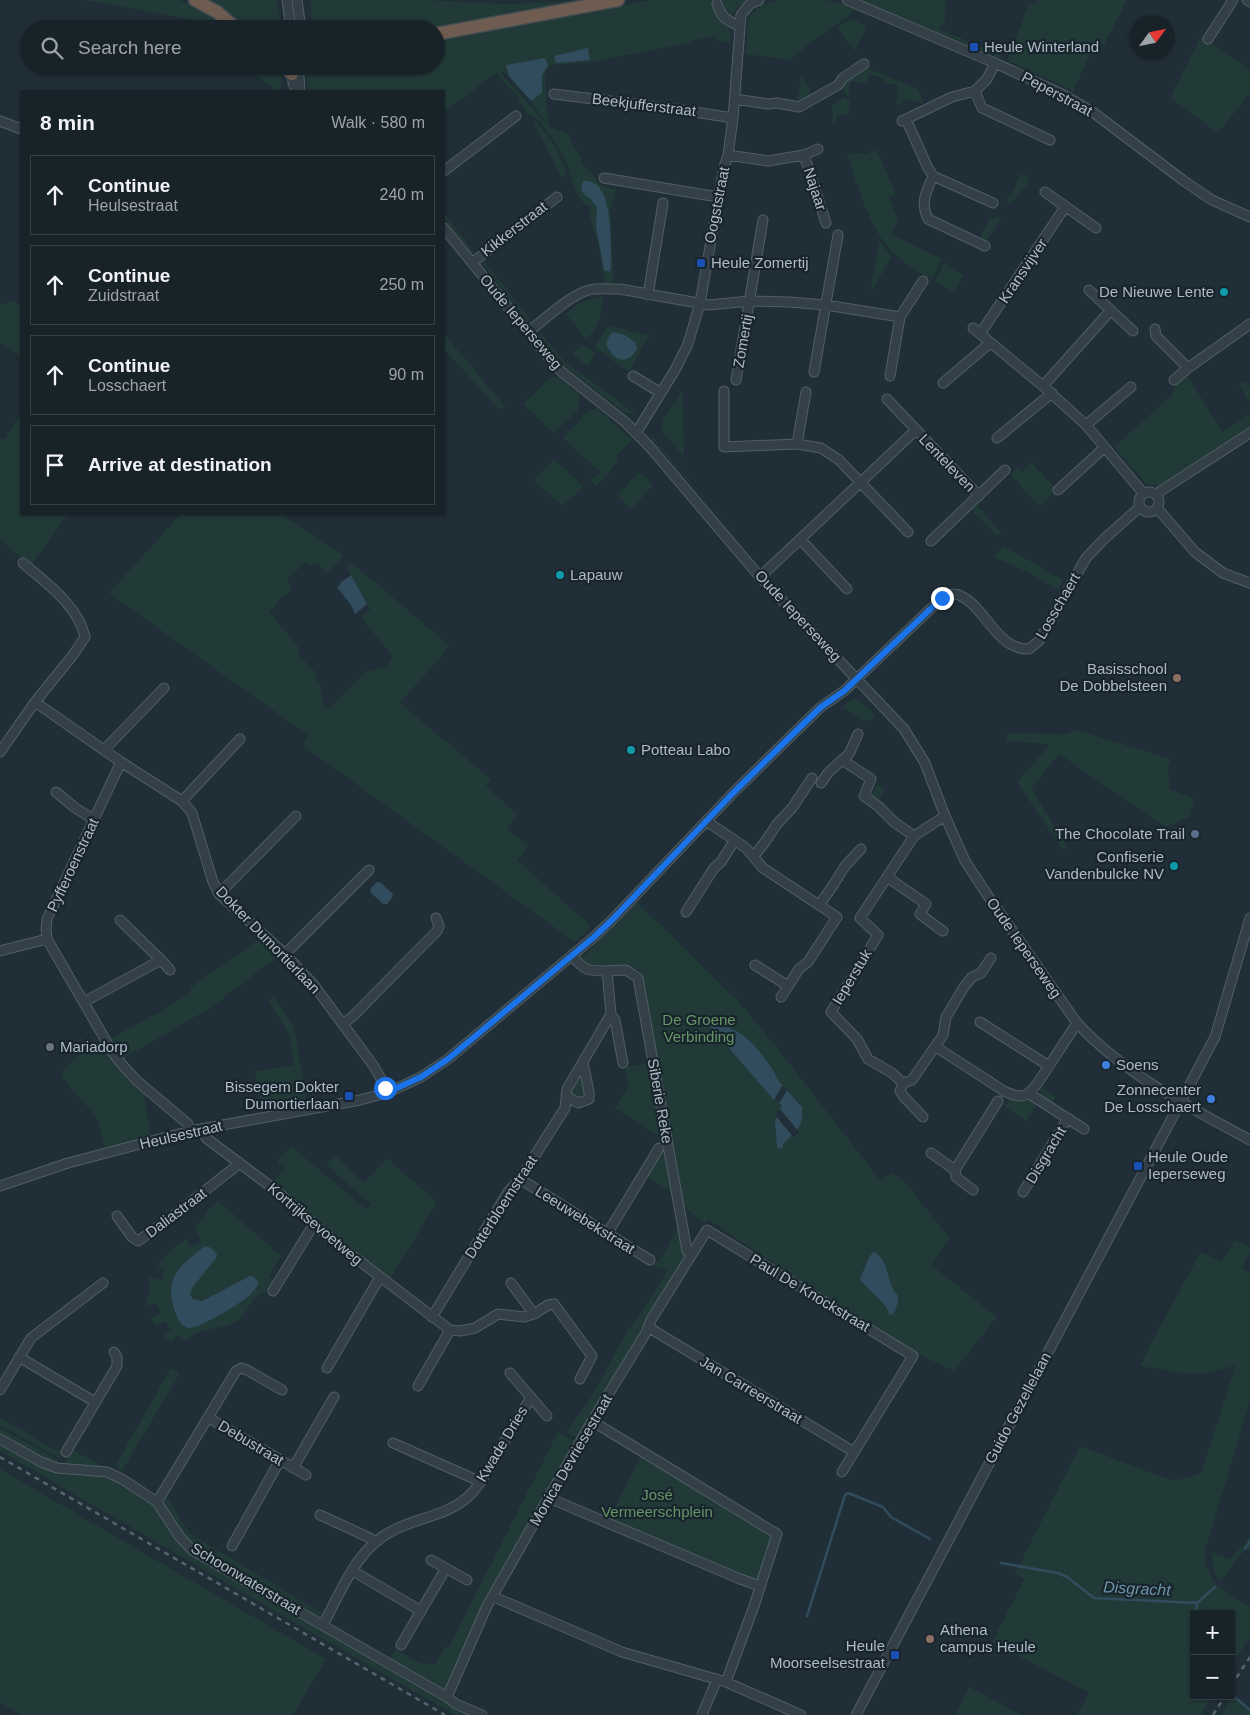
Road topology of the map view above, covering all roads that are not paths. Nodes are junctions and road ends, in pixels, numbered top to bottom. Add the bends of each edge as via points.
1 (195, 0) edge
2 (618, 0) edge
3 (759, 0) edge
4 (847, 0) edge
5 (1233, 0) edge
6 (287, 1) edge
7 (298, 1) edge
8 (717, 4) dead end
9 (226, 20) edge
10 (290, 20) edge
11 (300, 20) edge
12 (739, 26) junction
13 (445, 32) edge
14 (1208, 39) dead end
15 (995, 63) junction
16 (864, 64) dead end
17 (294, 75) edge
18 (299, 90) edge
19 (975, 91) junction
20 (554, 94) dead end
21 (735, 99) junction
22 (516, 116) dead end
23 (733, 118) junction
24 (0, 121) edge
25 (20, 129) edge
26 (1050, 140) dead end
27 (818, 149) dead end
28 (728, 155) junction
29 (804, 155) junction
30 (445, 171) edge
31 (933, 176) junction
32 (604, 178) dead end
33 (1044, 192) dead end
34 (557, 196) dead end
35 (718, 197) junction
36 (663, 203) dead end
37 (994, 203) dead end
38 (1066, 207) junction
39 (1250, 217) edge
40 (763, 220) dead end
41 (826, 223) dead end
42 (1096, 228) dead end
43 (445, 229) edge
44 (838, 235) dead end
45 (985, 246) dead end
46 (472, 263) junction
47 (923, 280) dead end
48 (1089, 290) dead end
49 (648, 295) junction
50 (750, 301) junction
51 (700, 303) junction
52 (826, 304) junction
53 (1111, 310) junction
54 (900, 317) junction
55 (1250, 324) edge
56 (1155, 329) dead end
57 (1133, 331) dead end
58 (528, 332) junction
59 (990, 343) junction
60 (1188, 368) junction
61 (814, 372) dead end
62 (633, 376) dead end
63 (890, 376) dead end
64 (736, 380) dead end
65 (1174, 380) dead end
66 (943, 384) dead end
67 (1044, 386) junction
68 (1131, 387) dead end
69 (724, 391) dead end
70 (806, 392) dead end
71 (661, 393) junction
72 (1052, 393) junction
73 (887, 399) dead end
74 (1086, 425) junction
75 (916, 430) junction
76 (636, 433) junction
77 (1250, 433) edge
78 (997, 438) dead end
79 (797, 444) junction
80 (1104, 448) junction
81 (1005, 470) dead end
82 (860, 482) junction
83 (1058, 490) dead end
84 (1143, 493) junction
85 (1156, 494) junction
86 (978, 496) junction
87 (1140, 507) junction
88 (1157, 508) junction
89 (908, 532) dead end
90 (800, 539) junction
91 (931, 541) dead end
92 (23, 563) dead end
93 (760, 577) junction
94 (1250, 584) edge
95 (847, 589) dead end
96 (856, 679) junction
97 (164, 688) dead end
98 (35, 702) junction
99 (858, 734) dead end
100 (240, 739) dead end
101 (104, 750) junction
102 (0, 752) edge
103 (842, 760) junction
104 (121, 762) junction
105 (812, 778) dead end
106 (821, 782) dead end
107 (56, 792) dead end
108 (182, 801) junction
109 (296, 816) dead end
110 (945, 816) junction
111 (94, 820) junction
112 (707, 820) junction
113 (914, 836) junction
114 (734, 841) junction
115 (861, 849) dead end
116 (754, 856) junction
117 (369, 870) dead end
118 (887, 877) junction
119 (219, 894) junction
120 (820, 904) junction
121 (686, 912) dead end
122 (436, 918) dead end
123 (1250, 918) edge
124 (120, 920) dead end
125 (942, 931) dead end
126 (47, 940) junction
127 (0, 950) edge
128 (286, 954) junction
129 (572, 955) junction
130 (991, 958) dead end
131 (161, 960) junction
132 (756, 966) dead end
133 (170, 970) dead end
134 (607, 971) junction
135 (788, 986) junction
136 (781, 997) dead end
137 (84, 1002) junction
138 (611, 1014) junction
139 (980, 1022) dead end
140 (1077, 1023) junction
141 (343, 1024) junction
142 (936, 1047) junction
143 (584, 1062) junction
144 (623, 1063) dead end
145 (1049, 1066) junction
146 (903, 1082) junction
147 (386, 1093) junction
148 (1028, 1093) junction
149 (566, 1096) junction
150 (1001, 1096) junction
151 (1182, 1103) junction
152 (923, 1117) dead end
153 (1068, 1118) junction
154 (203, 1128) junction
155 (1084, 1129) dead end
156 (190, 1131) junction
157 (1250, 1140) edge
158 (659, 1148) dead end
159 (931, 1153) dead end
160 (239, 1162) junction
161 (955, 1170) junction
162 (520, 1179) junction
163 (0, 1186) edge
164 (973, 1190) dead end
165 (1023, 1192) dead end
166 (117, 1216) dead end
167 (314, 1224) junction
168 (707, 1230) joint
169 (607, 1234) junction
170 (692, 1253) junction
171 (650, 1260) dead end
172 (380, 1278) junction
173 (103, 1283) dead end
174 (511, 1283) dead end
175 (273, 1291) dead end
176 (534, 1314) junction
177 (432, 1317) junction
178 (648, 1327) junction
179 (450, 1330) junction
180 (114, 1352) dead end
181 (19, 1357) junction
182 (327, 1368) dead end
183 (510, 1373) dead end
184 (580, 1379) dead end
185 (418, 1386) dead end
186 (0, 1390) edge
187 (282, 1390) dead end
188 (334, 1396) dead end
189 (531, 1397) junction
190 (95, 1402) junction
191 (547, 1416) dead end
192 (209, 1418) junction
193 (592, 1421) junction
194 (0, 1439) edge
195 (393, 1444) dead end
196 (66, 1452) dead end
197 (854, 1452) junction
198 (280, 1460) junction
199 (293, 1468) junction
200 (842, 1472) dead end
201 (306, 1475) dead end
202 (481, 1482) junction
203 (549, 1498) junction
204 (157, 1502) junction
205 (320, 1515) dead end
206 (375, 1543) junction
207 (232, 1546) dead end
208 (431, 1560) dead end
209 (446, 1568) junction
210 (353, 1571) junction
211 (467, 1580) dead end
212 (760, 1586) junction
213 (494, 1597) junction
214 (421, 1612) junction
215 (323, 1625) junction
216 (401, 1645) dead end
217 (722, 1680) junction
218 (447, 1697) junction
219 (482, 1715) edge
220 (702, 1715) edge
221 (801, 1715) edge
222 (856, 1715) edge

1 - 9 highway
2 - 13 highway
3 - 12 street via 745,8 740,15
4 - 15 street, Peperstraat
5 - 14 street
6 - 10 street
7 - 11 street
8 - 12 street via 720,14
12 - 21 street, Oogststraat
15 - 19 street via 987,79
15 - 39 street, Peperstraat via 1064,95 1094,113 1212,200
16 - 21 street via 838,85 799,106
17 - 18 street
19 - 26 street via 982,108
19 - 31 street via 952,97 904,120
20 - 23 street, Beekjufferstraat
21 - 23 street, Oogststraat
22 - 30 street
23 - 28 street, Oogststraat
24 - 25 street
27 - 29 street, Najaar
28 - 29 street, Najaar via 768,161
28 - 35 street, Oogststraat
29 - 41 street, Najaar
31 - 37 street
31 - 45 street via 924,199 928,220
32 - 35 street
33 - 38 street
34 - 46 street, Kikkerstraat
35 - 51 street, Oogststraat
36 - 49 street
38 - 42 street
38 - 59 street, Kransvijver via 977,331
40 - 50 street, Zomertij
43 - 46 street, Oude Ieperseweg
44 - 52 street
46 - 58 street, Oude Ieperseweg
47 - 54 street
48 - 53 street
49 - 51 street, Zomertij
49 - 58 street, Zomertij via 620,289 590,290 573,298
50 - 51 street, Zomertij
50 - 52 street, Zomertij
50 - 64 street, Zomertij
51 - 71 street, Oogststraat via 688,344
52 - 54 street, Zomertij
52 - 61 street
53 - 57 street
53 - 67 street
54 - 63 street
55 - 60 street
56 - 60 street via 1156,336
58 - 76 street, Oude Ieperseweg via 563,373
59 - 66 street
59 - 67 street, Kransvijver
60 - 65 street
62 - 71 street
67 - 72 street, Kransvijver
68 - 74 street
69 - 79 street via 724,447
70 - 79 street
71 - 76 street, Oogststraat
72 - 74 street, Kransvijver
72 - 78 street
73 - 75 street, Lenteleven
74 - 80 street, Kransvijver
75 - 82 street, Lenteleven
75 - 86 street, Lenteleven
76 - 93 street, Oude Ieperseweg
77 - 85 street
79 - 82 street via 830,453
80 - 83 street
80 - 84 street, Kransvijver
81 - 86 street, Lenteleven
82 - 89 street
82 - 90 street, Lenteleven
84 - 85 street via 1150,491
84 - 87 street
85 - 88 street via 1160,503
86 - 91 street, Lenteleven
87 - 88 street via 1147,512
87 - 96 street, Losschaert via 1086,558 1035,645 1028,649 1012,645 962,596 950,594
88 - 94 street via 1195,552 1223,572
90 - 93 street, Lenteleven
90 - 95 street
92 - 98 street via 58,594 75,615 85,637
93 - 96 street, Oude Ieperseweg
96 - 110 street, Oude Ieperseweg via 915,744
96 - 112 street, Heulsestraat via 814,714
97 - 101 street
98 - 101 street, Dokter Dumortierlaan
98 - 102 street
99 - 103 street via 849,754
100 - 108 street
101 - 104 street, Dokter Dumortierlaan
103 - 106 street
103 - 113 street via 871,779 864,796
104 - 108 street, Dokter Dumortierlaan
104 - 111 street, Pyfferoenstraat
105 - 116 street
107 - 111 street
108 - 119 street, Dokter Dumortierlaan via 192,813
109 - 119 street
110 - 113 street, Ieperstuk
110 - 140 street, Oude Ieperseweg via 976,877
111 - 126 street, Pyfferoenstraat via 48,918
112 - 114 street
112 - 129 street, Heulsestraat via 612,920
113 - 118 street, Ieperstuk
114 - 116 street
114 - 121 street
115 - 120 street via 845,866
116 - 120 street via 763,868
117 - 128 street
118 - 125 street via 926,904 920,914
118 - 146 street, Ieperstuk via 860,918 878,935 831,1012 857,1039 868,1059
119 - 128 street, Dokter Dumortierlaan
120 - 135 street via 837,917
122 - 141 street via 437,931
123 - 151 street, Guido Gezellelaan via 1215,1037
124 - 131 street
126 - 127 street
126 - 137 street
128 - 141 street, Dokter Dumortierlaan
129 - 134 street via 578,965 589,971
129 - 147 street, Heulsestraat via 448,1059 421,1077
130 - 142 street via 981,973 964,987 946,1017 943,1036
131 - 133 street
131 - 137 street
132 - 135 street
134 - 138 street
134 - 170 street, Siberie Reke via 626,970 638,978 687,1251
135 - 136 street
137 - 156 street via 125,1068 188,1124
138 - 143 street, Dotterbloemstraat
138 - 144 street
139 - 145 street
140 - 145 street
140 - 151 street, Oude Ieperseweg via 1094,1042
141 - 147 street, Dokter Dumortierlaan via 380,1077
142 - 146 street via 912,1080
142 - 150 street
143 - 149 street, Dotterbloemstraat
143 - 149 street via 589,1099 578,1103
145 - 148 street
146 - 152 street via 900,1091 904,1098
147 - 154 street, Heulsestraat
148 - 150 street via 1016,1097
148 - 153 street, Disgracht
149 - 162 street, Dotterbloemstraat via 564,1108
150 - 161 street
151 - 157 street, Oude Ieperseweg
151 - 222 street, Guido Gezellelaan
153 - 155 street, Disgracht
153 - 165 street, Disgracht
154 - 156 street, Heulsestraat
154 - 160 street, Kortrijksevoetweg via 206,1138
156 - 163 street, Heulsestraat via 68,1163
158 - 169 street
159 - 161 street
160 - 166 street, Daliastraat via 206,1191 138,1241
160 - 167 street, Kortrijksevoetweg
161 - 164 street via 956,1177
162 - 169 street, Leeuwebekstraat
162 - 177 street, Dotterbloemstraat via 508,1192
167 - 172 street, Kortrijksevoetweg
167 - 175 street
168 - 170 street, Monica Devriesestraat
168 - 197 street, Paul De Knockstraat via 913,1356
169 - 171 street, Leeuwebekstraat
170 - 178 street, Monica Devriesestraat
172 - 177 street, Kortrijksevoetweg
172 - 182 street
173 - 181 street via 31,1338
174 - 176 street
176 - 179 street via 524,1317 498,1314 474,1328
176 - 184 street via 554,1304 592,1356
177 - 179 street, Kortrijksevoetweg
178 - 193 street, Monica Devriesestraat
178 - 197 street, Jan Carreerstraat
179 - 185 street
180 - 190 street via 117,1366
181 - 186 street
181 - 190 street
183 - 189 street, Kwade Dries
187 - 192 street via 241,1368 236,1371
188 - 199 street, Debustraat
189 - 191 street, Kwade Dries
189 - 202 street, Kwade Dries
190 - 196 street
192 - 198 street, Debustraat
192 - 204 street
193 - 203 street, Monica Devriesestraat
193 - 212 street via 777,1534
194 - 204 street, Schoonwaterstraat via 57,1468 107,1472
195 - 202 street
197 - 200 street
198 - 199 street, Debustraat
198 - 207 street
199 - 201 street, Debustraat
202 - 206 street, Kwade Dries via 452,1508 393,1530
203 - 212 street
203 - 213 street, Monica Devriesestraat
204 - 215 street, Schoonwaterstraat via 192,1550
205 - 206 street
206 - 210 street, Kwade Dries via 359,1559
208 - 209 street
209 - 211 street
209 - 214 street
210 - 214 street
210 - 215 street, Kwade Dries
212 - 217 street
213 - 217 street via 622,1652
213 - 218 street, Monica Devriesestraat
214 - 216 street
215 - 218 street, Schoonwaterstraat
217 - 220 street
217 - 221 street
218 - 219 street, Schoonwaterstraat

